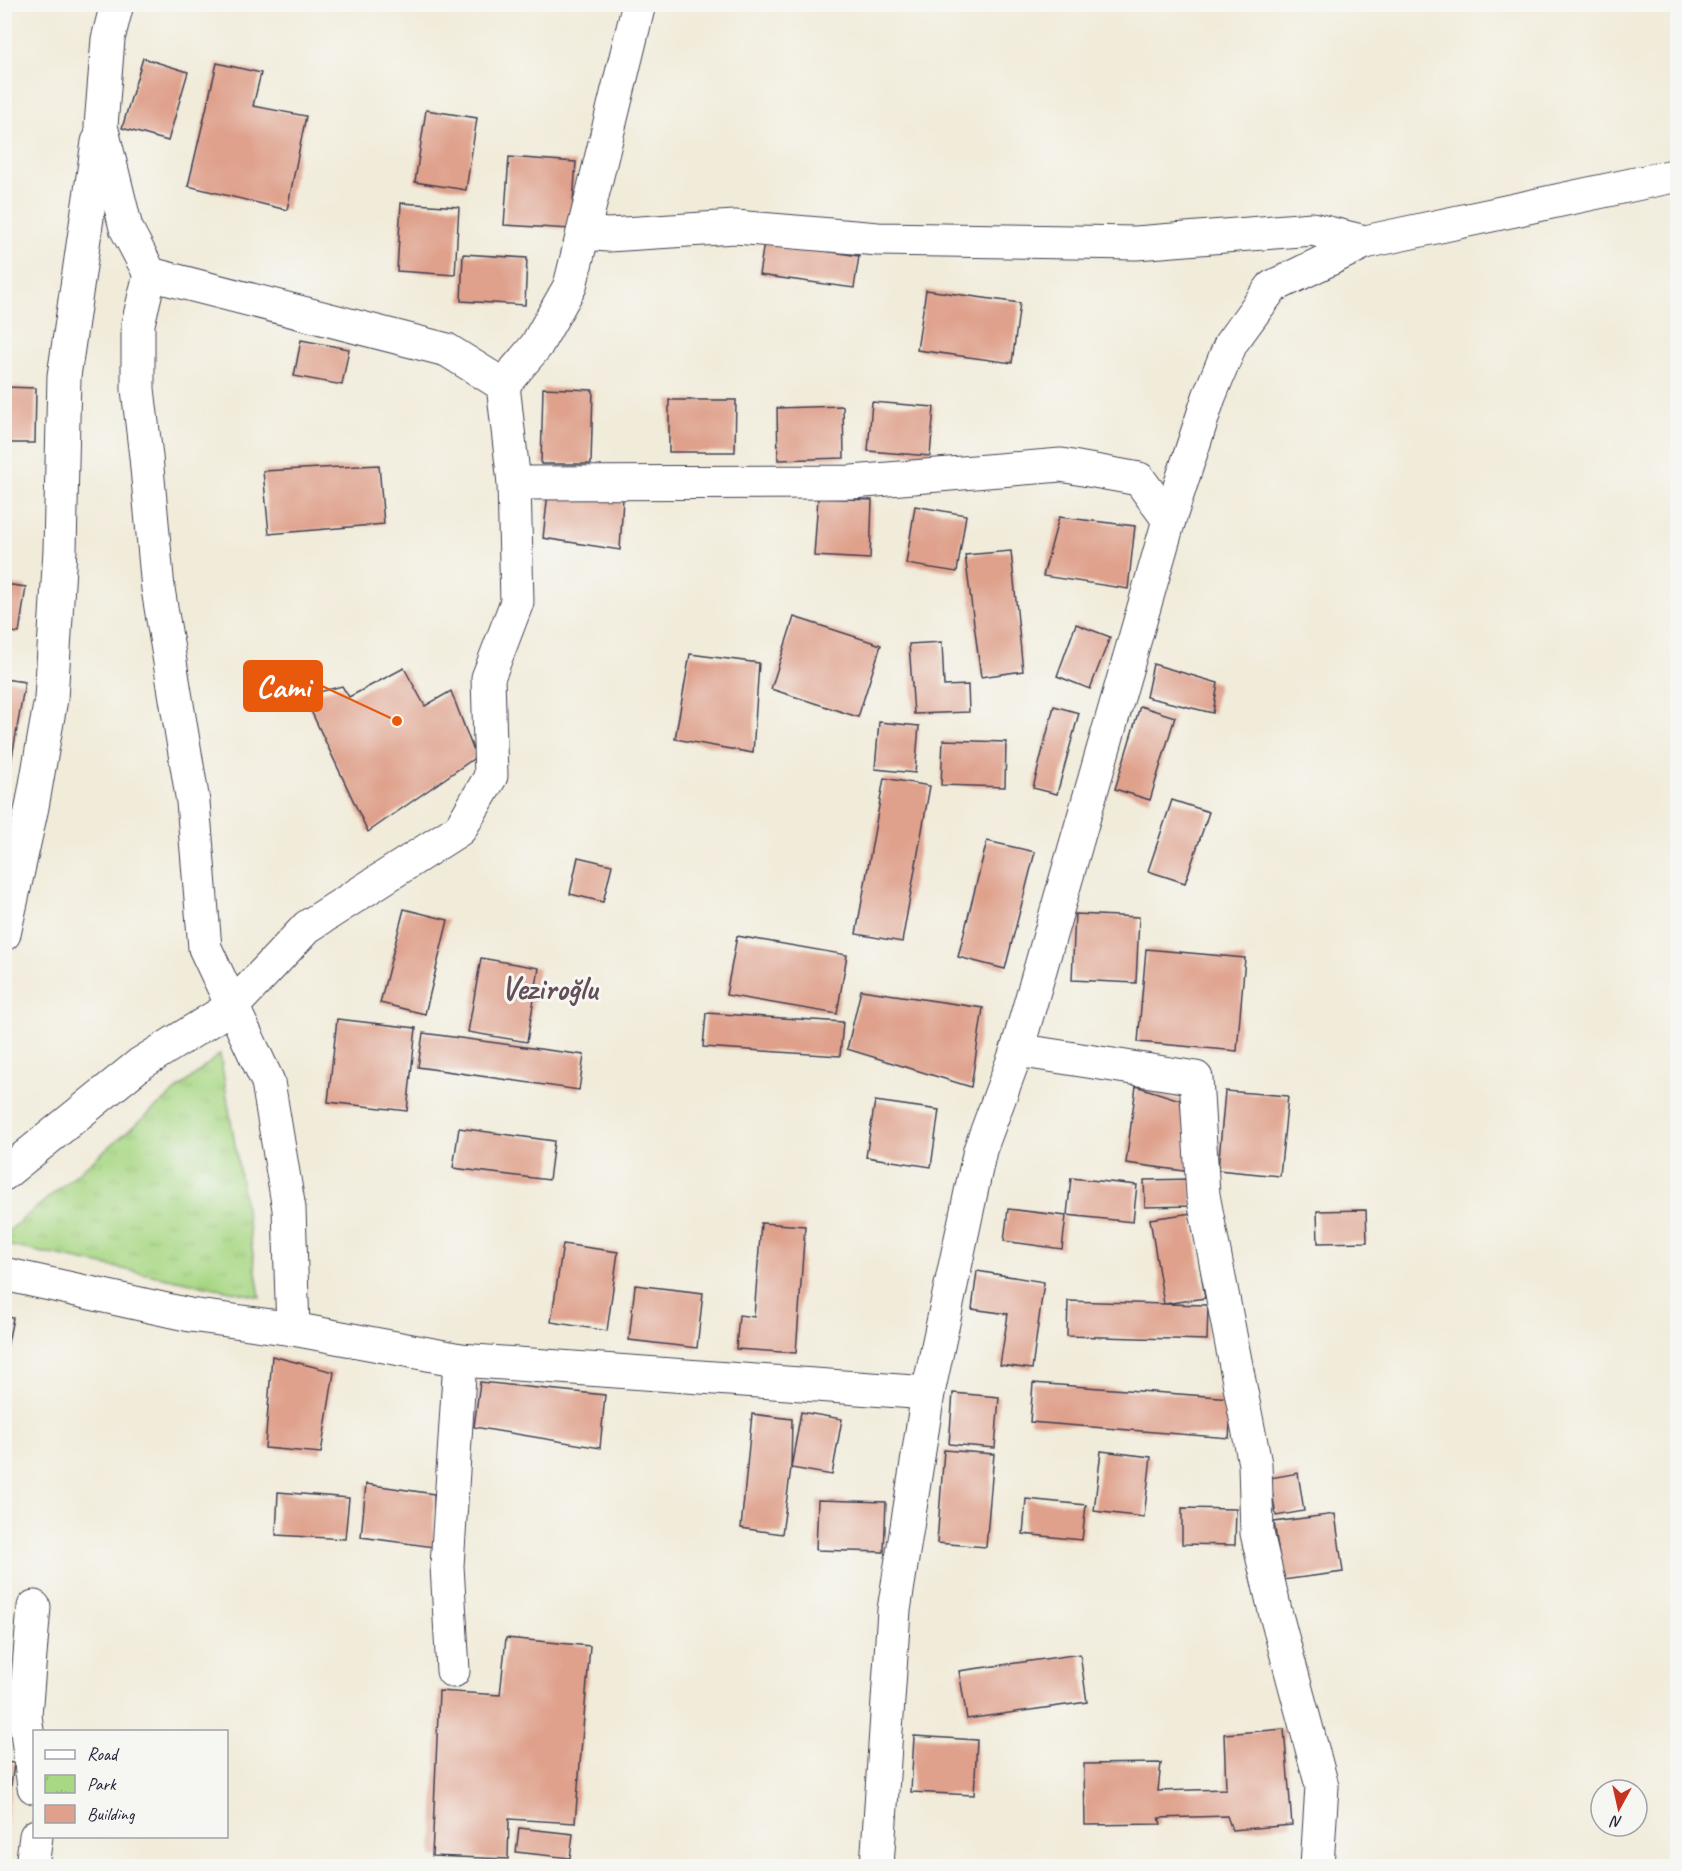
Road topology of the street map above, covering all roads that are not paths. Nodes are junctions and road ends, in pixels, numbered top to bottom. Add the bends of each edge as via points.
1 (117, 4) edge
2 (639, 4) edge
3 (101, 126) junction
4 (1677, 175) edge
5 (583, 233) junction
6 (1365, 242) junction
7 (150, 274) junction
8 (503, 385) junction
9 (514, 483) junction
10 (1169, 520) junction
11 (4, 934) edge
12 (233, 1006) junction
13 (1017, 1050) junction
14 (4, 1174) edge
15 (4, 1274) edge
16 (293, 1329) junction
17 (460, 1360) junction
18 (928, 1393) junction
19 (34, 1607) dead end
20 (453, 1671) dead end
21 (33, 1779) edge
22 (36, 1838) edge
23 (32, 1866) edge
24 (877, 1866) edge
25 (1317, 1866) edge

1 - 3 street via 108,39
2 - 5 street
3 - 7 street via 126,228
3 - 11 street via 64,376 60,550 51,699
4 - 6 street
5 - 6 street via 735,227 878,239 1136,243 1312,229
5 - 8 street via 570,286 536,346
6 - 10 street via 1272,287 1231,344 1209,397
7 - 8 street via 447,350
7 - 12 street via 138,324 138,389 159,589 193,802 205,948
8 - 9 street
9 - 10 street via 852,482 1061,465 1139,479
9 - 12 street via 517,602 488,678 491,776 460,829 307,927
10 - 13 street
12 - 14 street via 140,1064
12 - 16 street via 268,1082 289,1209
13 - 18 street via 980,1150
13 - 25 street via 1197,1078 1203,1195 1255,1464 1257,1533 1322,1786
15 - 16 street via 190,1315
16 - 17 street
17 - 18 street
17 - 20 street via 447,1566
18 - 24 street via 894,1610
19 - 21 street via 25,1715
22 - 23 street

